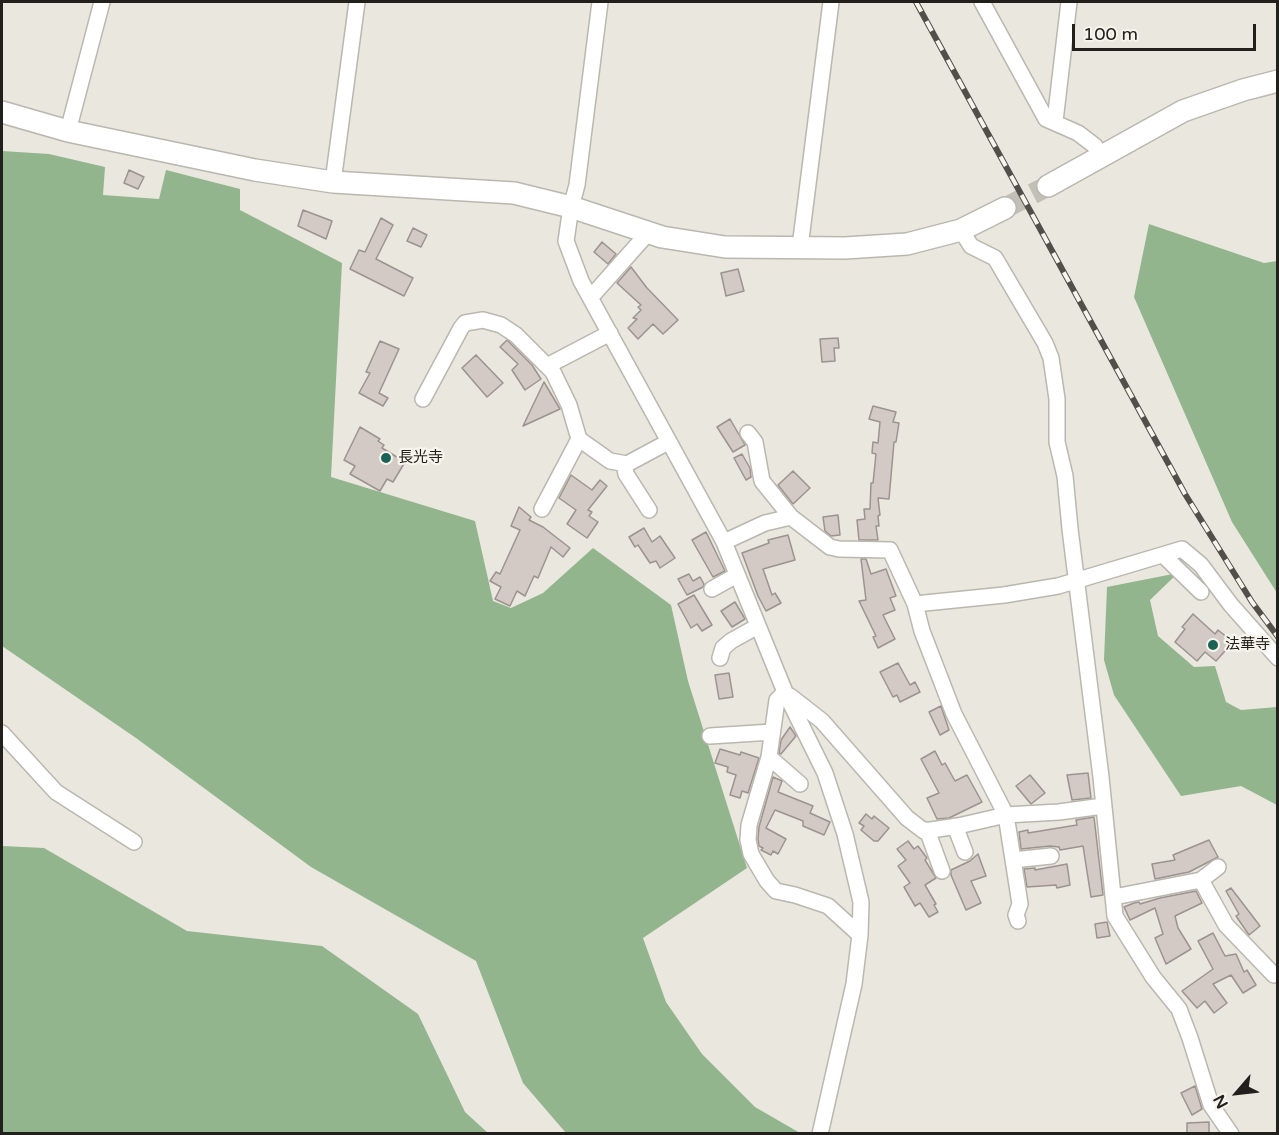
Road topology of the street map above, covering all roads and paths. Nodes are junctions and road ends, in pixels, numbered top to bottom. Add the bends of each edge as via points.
1 (102, 2) edge
2 (357, 2) edge
3 (600, 2) edge
4 (831, 2) edge
5 (982, 2) edge
6 (1069, 2) edge
7 (1278, 81) edge
8 (2, 112) edge
9 (1055, 121) junction
10 (68, 131) junction
11 (1101, 156) junction
12 (333, 182) junction
13 (1048, 186) tunnel mouth
14 (571, 207) junction
15 (1005, 208) tunnel mouth
16 (961, 230) junction
17 (648, 233) junction
18 (800, 247) junction
19 (591, 297) junction
20 (610, 333) junction
21 (547, 366) junction
22 (423, 399) dead end
23 (748, 433) dead end
24 (579, 438) junction
25 (668, 442) junction
26 (624, 464) junction
27 (542, 509) dead end
28 (649, 510) dead end
29 (791, 517) junction
30 (724, 542) junction
31 (1163, 555) junction
32 (737, 575) junction
33 (1077, 581) junction
34 (712, 589) dead end
35 (1201, 592) dead end
36 (915, 604) junction
37 (758, 626) junction
38 (720, 658) dead end
39 (1278, 658) edge
40 (785, 692) junction
41 (772, 732) junction
42 (2, 733) edge
43 (710, 736) dead end
44 (769, 757) junction
45 (800, 784) dead end
46 (1103, 806) junction
47 (1006, 815) junction
48 (955, 826) junction
49 (927, 830) junction
50 (134, 842) dead end
51 (965, 852) dead end
52 (1051, 856) dead end
53 (1013, 860) junction
54 (1218, 867) dead end
55 (942, 872) dead end
56 (1201, 880) junction
57 (1114, 897) junction
58 (1018, 921) dead end
59 (860, 935) junction
60 (1274, 975) dead end
61 (819, 1134) edge
62 (1231, 1134) edge

1 - 10 street
2 - 12 street
3 - 14 street via 579,174
4 - 18 street
5 - 9 street via 1046,118
6 - 9 street
7 - 11 street via 1183,111
8 - 10 street
9 - 11 street via 1087,139
10 - 12 street via 253,170
11 - 13 street
12 - 14 street via 514,193
14 - 17 street
14 - 19 street via 566,240
15 - 16 street
16 - 18 street via 907,244
16 - 33 street via 971,246 995,258 1051,358 1057,399 1057,442 1065,476
17 - 18 street via 725,247
17 - 19 street
19 - 20 street
20 - 21 street
20 - 25 street
21 - 22 street via 501,325 483,320 465,323
21 - 24 street via 569,405
23 - 29 street via 755,442 762,481
24 - 26 street via 610,461
24 - 27 street
25 - 26 street
25 - 30 street
26 - 28 street via 626,474
29 - 30 street
29 - 36 street via 830,547 890,550
30 - 32 street
31 - 33 street
31 - 35 street
31 - 39 street via 1182,549 1191,556
32 - 34 street
32 - 37 street
33 - 36 street via 1004,595
33 - 46 street
36 - 47 street via 954,714
37 - 38 street via 731,641
37 - 40 street
40 - 41 street via 777,700
40 - 49 street via 822,721 907,819
40 - 59 street via 836,801 861,902
41 - 43 street
41 - 44 street
42 - 50 street via 56,792
44 - 45 street
44 - 59 street via 749,825 748,840 755,863 776,891 828,906
46 - 47 street
46 - 57 street
47 - 48 street
47 - 53 street
48 - 49 street
48 - 51 street
49 - 55 street
52 - 53 street
53 - 58 street via 1020,904
54 - 56 street
56 - 57 street
56 - 60 street via 1226,925
57 - 62 street via 1115,916 1153,977 1179,1009 1211,1105
59 - 61 street via 854,984

